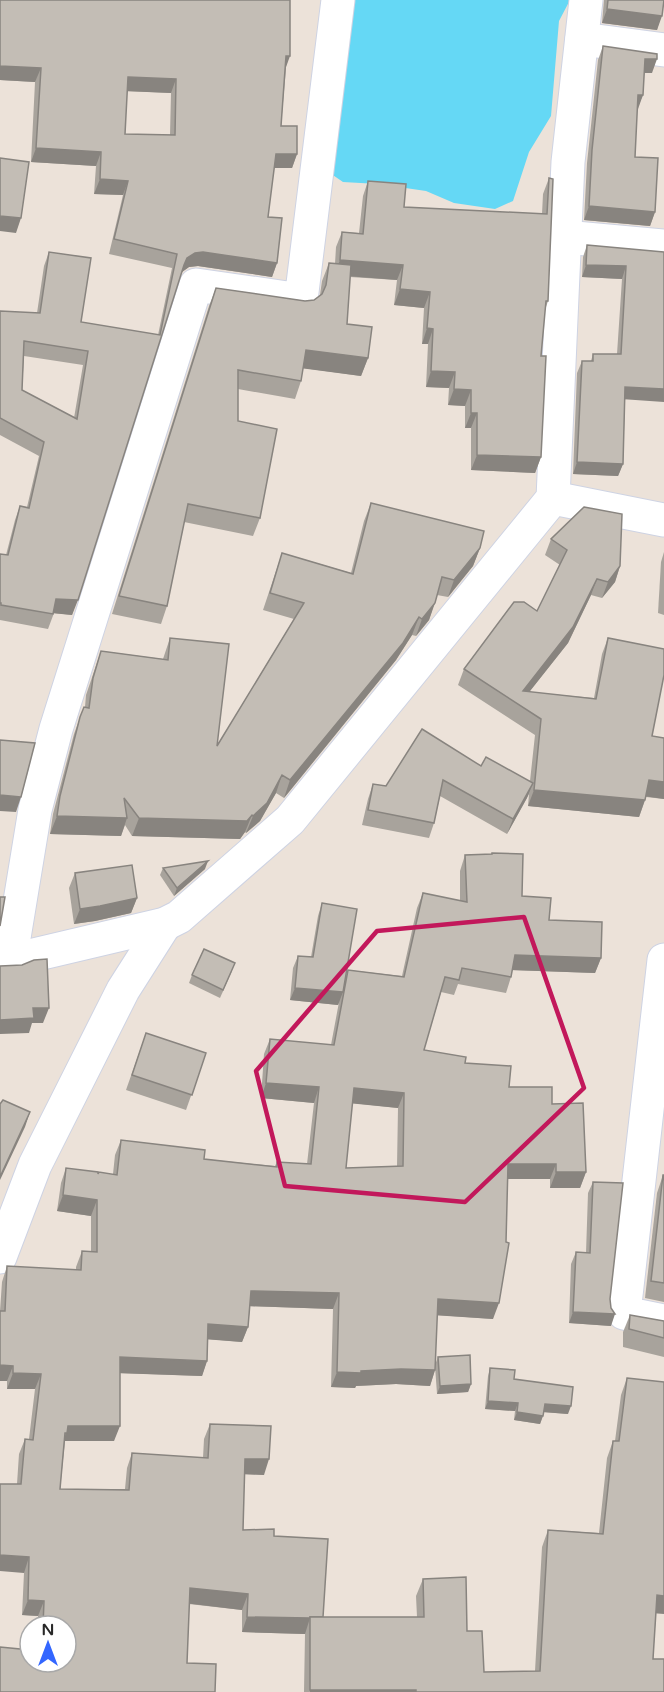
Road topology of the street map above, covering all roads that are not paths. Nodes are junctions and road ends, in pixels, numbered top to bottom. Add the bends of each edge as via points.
1 (338, 0) edge
2 (586, 0) edge
3 (582, 39) junction
4 (664, 50) edge
5 (564, 237) junction
6 (664, 246) edge
7 (553, 498) junction
8 (664, 520) edge
9 (165, 924) junction
10 (664, 960) edge
11 (5, 963) edge
12 (0, 1257) edge
13 (664, 1321) edge

1 - 11 street via 301,300 196,285 56,729 34,810
2 - 3 street
3 - 4 street
3 - 5 street
5 - 6 street
5 - 7 street
7 - 8 street
7 - 9 street via 290,820 179,917
9 - 11 street
9 - 12 street via 123,990 34,1165
10 - 13 street via 624,1313

